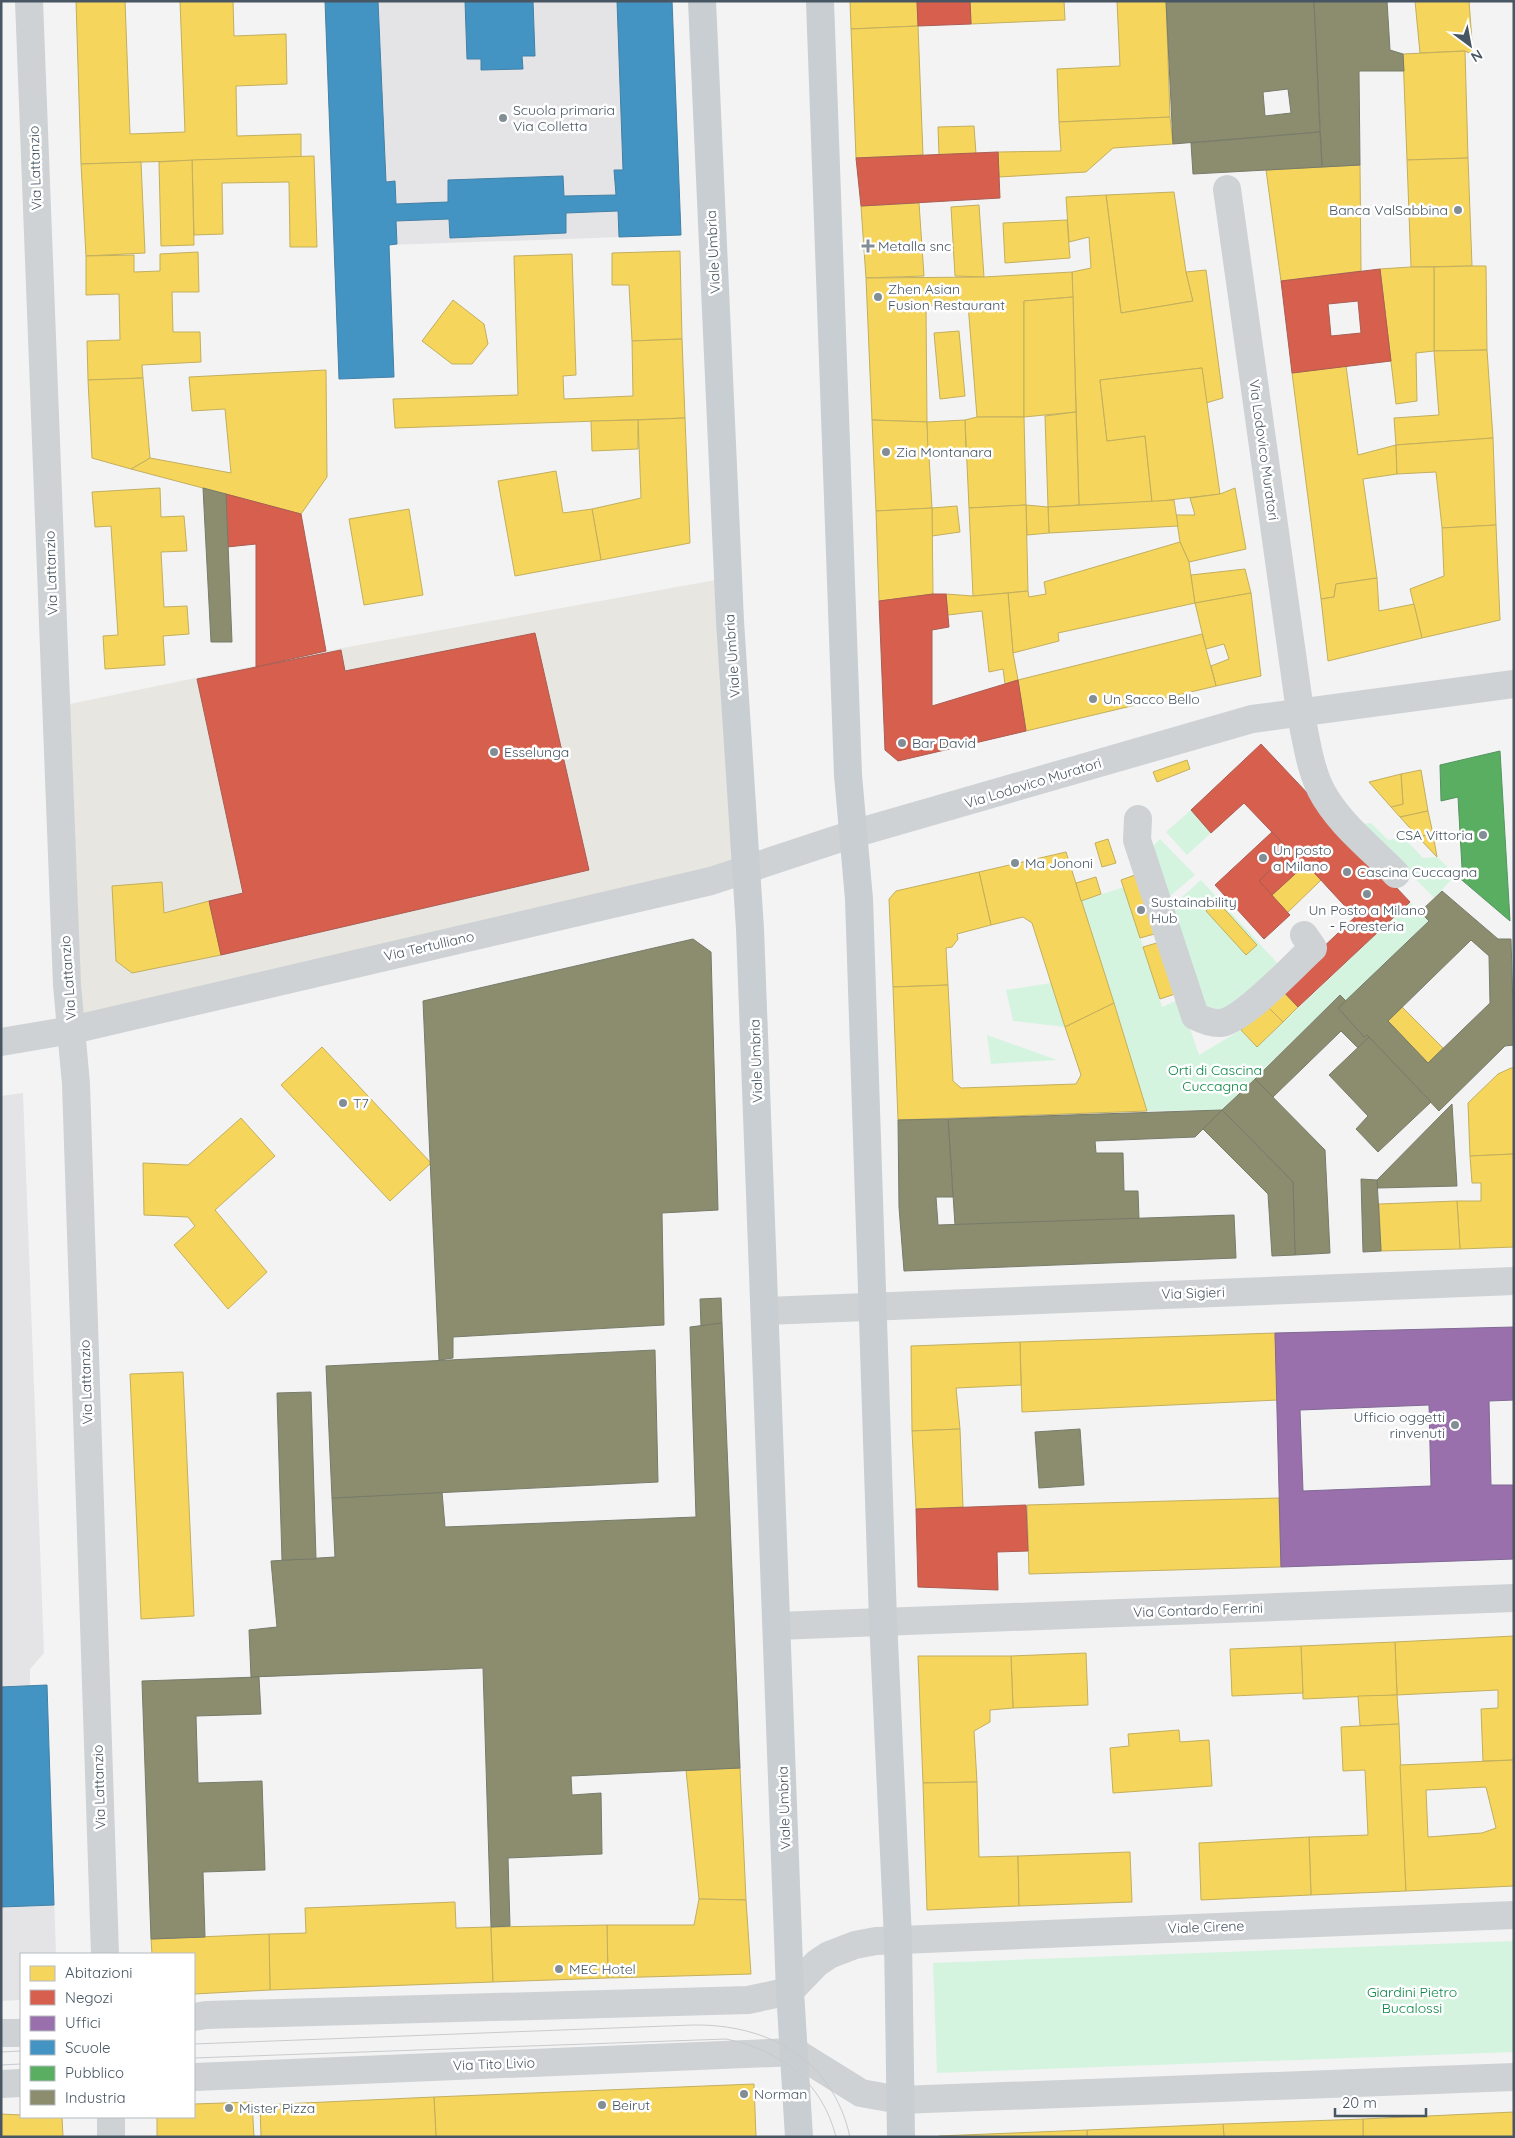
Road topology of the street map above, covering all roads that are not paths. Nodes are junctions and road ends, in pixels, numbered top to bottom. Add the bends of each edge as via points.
1 (29, 1) edge
2 (702, 1) edge
3 (820, 1) edge
4 (1227, 189) dead end
5 (1514, 684) edge
6 (1300, 711) junction
7 (1138, 819) dead end
8 (853, 834) junction
9 (747, 870) junction
10 (1396, 874) dead end
11 (1304, 935) dead end
12 (72, 1030) junction
13 (1, 1042) edge
14 (1514, 1281) edge
15 (871, 1306) junction
16 (766, 1311) junction
17 (1514, 1598) edge
18 (882, 1620) junction
19 (777, 1626) junction
20 (1514, 1915) edge
21 (898, 1938) junction
22 (105, 1953) edge
23 (790, 1991) junction
24 (195, 2017) edge
25 (1, 2033) edge
26 (20, 2033) edge
27 (795, 2052) junction
28 (1514, 2076) edge
29 (195, 2077) edge
30 (20, 2083) edge
31 (1, 2084) edge
32 (900, 2100) junction
33 (111, 2118) edge
34 (112, 2137) edge
35 (799, 2137) edge
36 (901, 2137) edge

1 - 12 street, Via Lattanzio
2 - 9 main road, Viale Umbria via 730,621
3 - 8 main road via 848,775
4 - 6 street, Via Lodovico Muratori
5 - 6 street, Via Lodovico Muratori
6 - 8 street, Via Lodovico Muratori via 1224,726
6 - 10 street via 1314,769 1326,798
7 - 11 street via 1137,840 1199,1029 1239,1016 1313,948
8 - 9 street, Via Tertulliano
8 - 15 main road via 859,899
9 - 12 street, Via Tertulliano via 691,886
9 - 16 main road, Viale Umbria
12 - 13 street, Via Tertulliano
12 - 22 street, Via Lattanzio via 77,1094
14 - 15 street, Via Sigieri
15 - 16 street
15 - 18 main road
16 - 19 main road, Viale Umbria
17 - 18 street, Via Contardo Ferrini
18 - 19 street
18 - 21 main road
19 - 23 main road, Viale Umbria
20 - 21 street, Viale Cirene
21 - 23 street via 855,1945 829,1955 817,1962
21 - 32 main road
23 - 24 street via 748,2000
23 - 27 main road, Viale Umbria
25 - 26 street
27 - 29 street, Via Tito Livio
27 - 32 street via 861,2093
27 - 35 main road, Viale Umbria
28 - 32 street
30 - 31 street
32 - 36 main road
33 - 34 street

